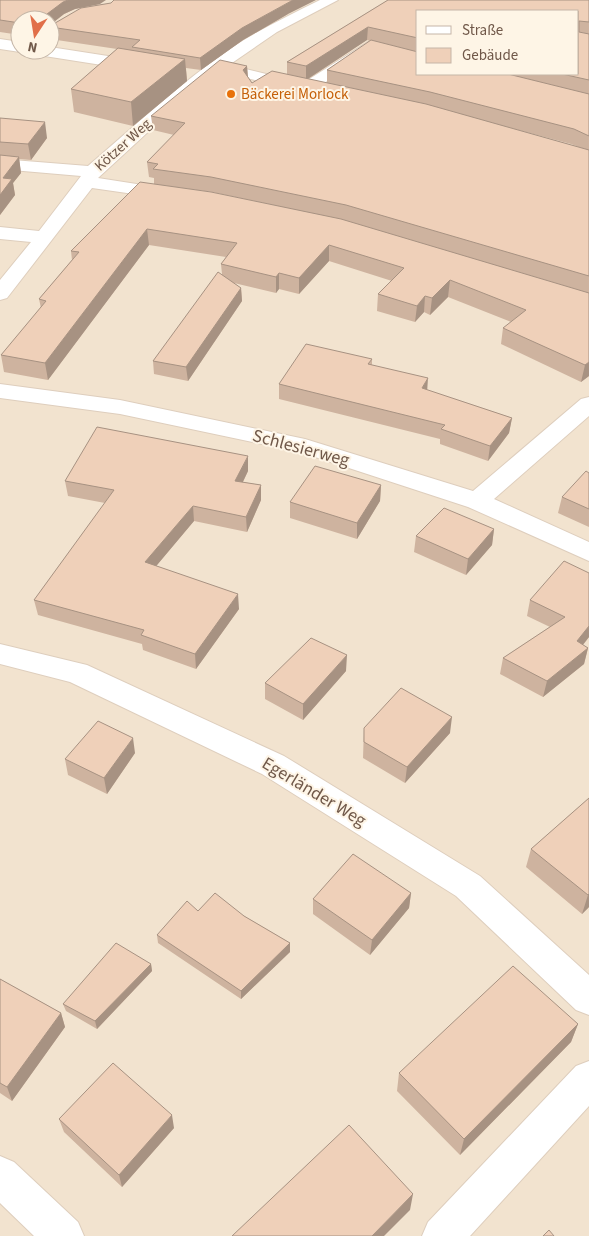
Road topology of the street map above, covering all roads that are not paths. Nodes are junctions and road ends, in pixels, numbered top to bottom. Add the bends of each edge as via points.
1 (331, 0) edge
2 (60, 54) edge
3 (416, 59) edge
4 (159, 70) edge
5 (210, 72) junction
6 (185, 74) edge
7 (308, 87) junction
8 (327, 91) edge
9 (0, 164) edge
10 (89, 177) junction
11 (185, 196) edge
12 (0, 233) edge
13 (43, 237) junction
14 (0, 294) edge
15 (0, 391) edge
16 (589, 404) edge
17 (477, 501) junction
18 (589, 552) edge
19 (0, 654) edge
20 (589, 998) edge
21 (589, 1079) edge
22 (0, 1176) edge
23 (64, 1236) edge
24 (442, 1236) edge

1 - 5 street, Kötzer Weg via 272,29
2 - 4 street
3 - 7 street via 368,47
5 - 6 street
5 - 7 street
5 - 10 street, Kötzer Weg via 168,104
7 - 8 street
9 - 10 street
10 - 11 street
10 - 13 street, Kötzer Weg
12 - 13 street
13 - 14 street, Kötzer Weg
15 - 17 street, Schlesierweg via 120,407 304,446
16 - 17 street
17 - 18 street, Schlesierweg
19 - 20 street, Egerländer Weg via 77,674 273,765 468,886
21 - 24 street
22 - 23 street

